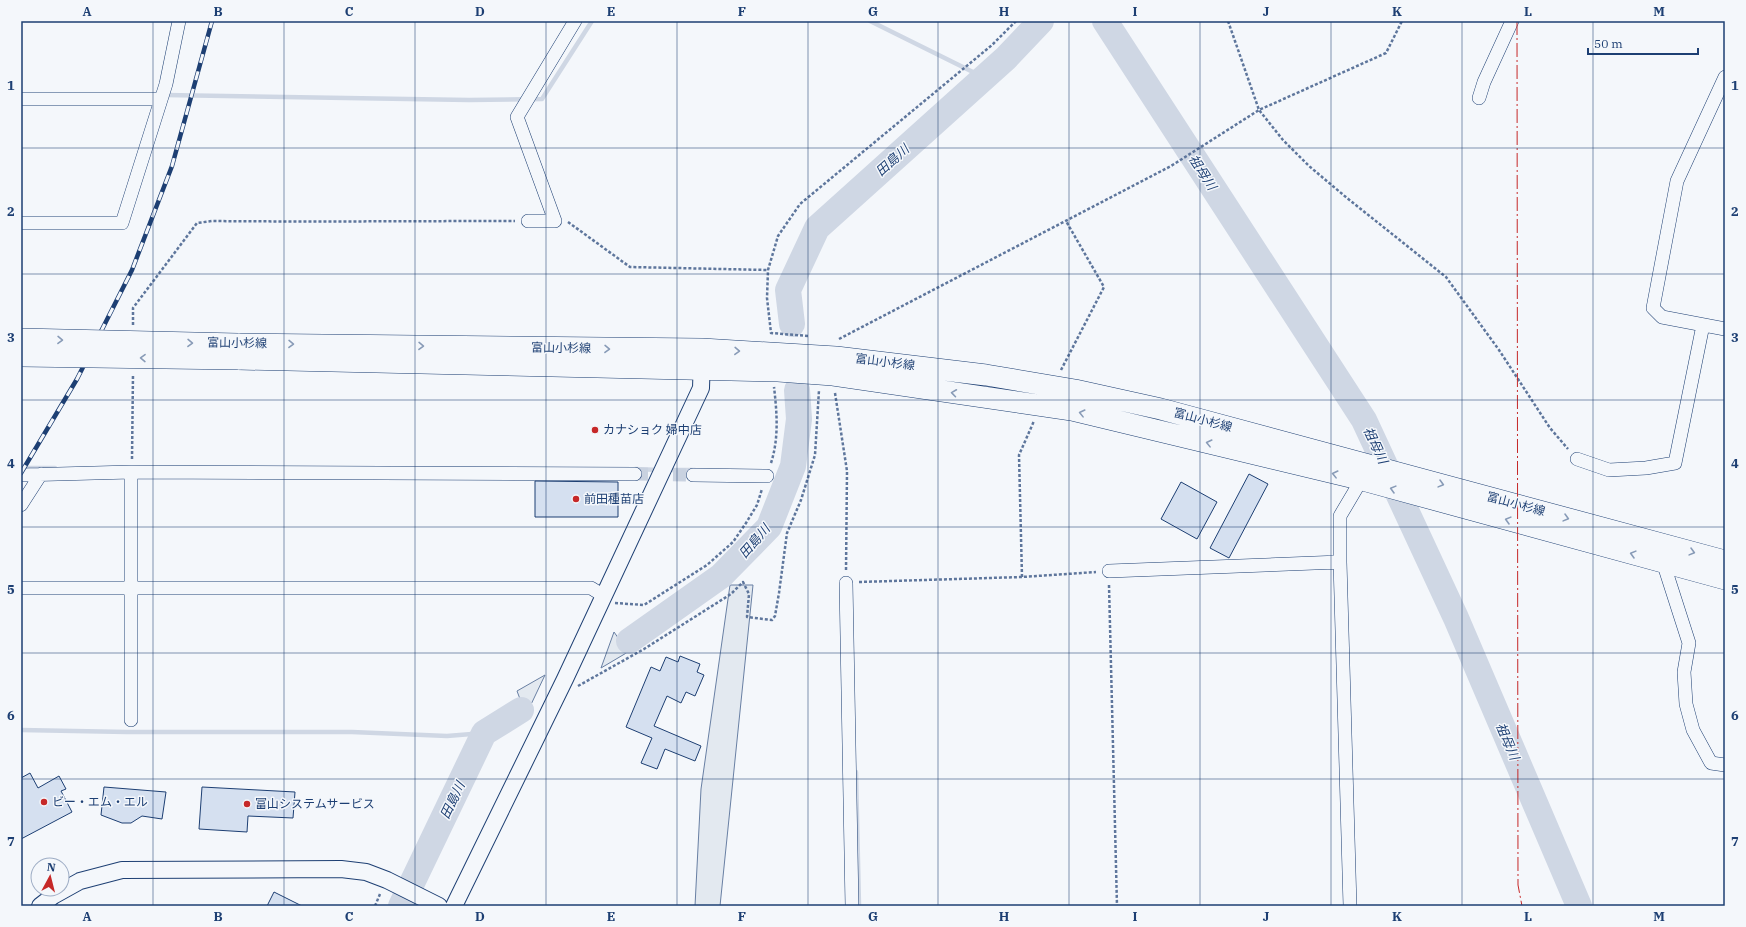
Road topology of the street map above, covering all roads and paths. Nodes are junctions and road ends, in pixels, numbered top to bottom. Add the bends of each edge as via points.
1 (179, 21) edge
2 (575, 21) edge
3 (1016, 21) edge
4 (1228, 21) edge
5 (1402, 21) edge
6 (1512, 21) edge
7 (1725, 76) edge
8 (1479, 98) dead end
9 (21, 99) edge
10 (161, 99) junction
11 (1259, 110) junction
12 (528, 221) joint
13 (555, 221) junction
14 (1066, 221) junction
15 (21, 223) edge
16 (768, 270) junction
17 (1703, 325) junction
18 (1725, 329) edge
19 (133, 331) dead end
20 (809, 336) dead end
21 (832, 338) dead end
22 (21, 339) edge
23 (702, 349) junction
24 (238, 351) junction
25 (21, 356) edge
26 (133, 368) dead end
27 (702, 370) junction
28 (773, 371) junction
29 (826, 374) junction
30 (1058, 375) dead end
31 (1034, 419) dead end
32 (1577, 459) joint
33 (131, 472) junction
34 (41, 474) junction
35 (635, 474) tunnel mouth
36 (21, 475) edge
37 (693, 475) tunnel mouth
38 (1365, 475) junction
39 (766, 476) junction
40 (21, 505) edge
41 (1725, 561) edge
42 (1340, 562) junction
43 (1664, 562) junction
44 (1109, 571) junction
45 (1022, 577) junction
46 (1725, 579) edge
47 (846, 583) junction
48 (21, 588) edge
49 (131, 588) junction
50 (604, 596) junction
51 (565, 679) junction
52 (131, 720) dead end
53 (1725, 765) edge
54 (40, 906) edge
55 (439, 906) edge
56 (454, 906) edge
57 (852, 906) edge
58 (1117, 906) edge
59 (1350, 906) edge

1 - 10 street
2 - 13 street via 517,117
3 - 16 path via 992,45 800,204 778,236
4 - 11 path
5 - 11 path via 1386,53
6 - 8 street
7 - 17 street via 1677,181 1653,308 1662,317
9 - 10 street
10 - 15 street via 122,223
11 - 14 path via 1171,166
11 - 32 path via 1309,166 1446,277 1499,350 1550,428
12 - 13 street
12 - 19 path via 197,223 133,308
13 - 16 path via 567,221 630,267
14 - 21 path via 840,339
14 - 30 path via 1104,287
16 - 20 path via 767,298 771,333
17 - 18 street
17 - 32 street via 1675,463 1609,470
22 -> 24 main road, 富山小杉線, bridge
24 -> 23 main road, 富山小杉線
23 - 27 street
23 -> 38 main road, 富山小杉線 via 836,356 1067,388 1162,409
24 -> 25 main road, 富山小杉線, bridge
24 - 27 main road, 富山小杉線
26 - 33 path
27 - 28 main road, 富山小杉線
27 - 50 street via 701,388
28 - 29 main road, 富山小杉線
28 - 39 path via 777,420 774,452
38 -> 29 main road, 富山小杉線 via 1072,410
29 - 47 path via 847,471
29 - 51 path via 818,410 815,455 801,500 787,533 779,593 772,620 747,617 749,594 743,582 730,594 644,649 580,686
31 - 45 path via 1019,455
33 - 34 street
33 - 35 street
33 - 49 street
34 - 36 street
34 - 40 street
37 - 39 street
38 -> 41 main road, 富山小杉線 via 1403,474
38 - 42 street via 1340,516
43 -> 38 main road, 富山小杉線 via 1414,494
39 - 50 path via 757,505 746,523 733,542 707,565 644,605 617,604
42 - 44 street
42 - 59 street
43 - 46 main road, 富山小杉線
43 - 53 street via 1689,643 1684,672 1686,704 1693,730 1712,763
44 - 45 path
44 - 58 path
45 - 47 path
47 - 57 street
48 - 49 street
49 - 50 street via 591,588
49 - 52 street
50 - 51 street
51 - 56 street
54 - 55 street via 80,881 122,870 341,869 366,872

